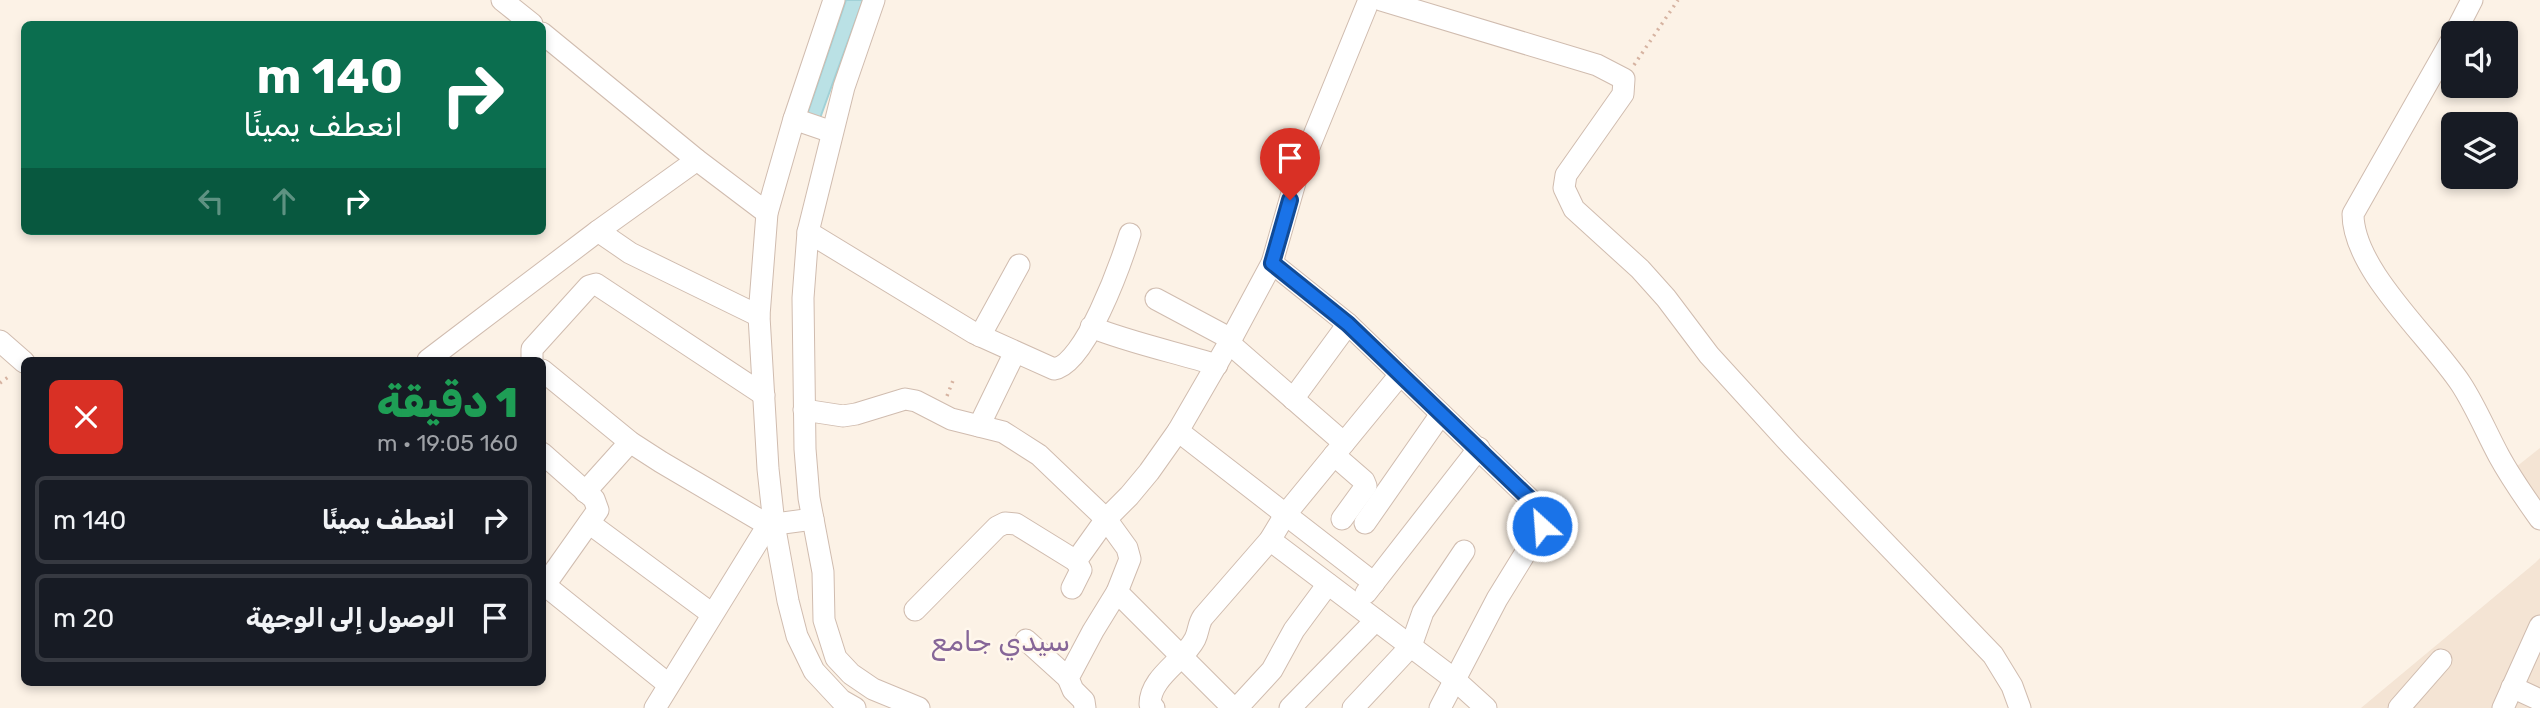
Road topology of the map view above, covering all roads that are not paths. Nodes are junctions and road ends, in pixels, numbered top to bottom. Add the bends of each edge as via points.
1 (502, 0) edge
2 (834, 0) edge
3 (874, 0) edge
4 (1369, 0) edge
5 (1381, 0) edge
6 (2472, 0) edge
7 (528, 21) edge
8 (2461, 21) edge
9 (546, 36) edge
10 (2441, 58) edge
11 (794, 119) junction
12 (832, 132) junction
13 (697, 160) junction
14 (767, 213) junction
15 (598, 232) junction
16 (808, 232) junction
17 (1130, 234) dead end
18 (1272, 263) junction
19 (1018, 265) dead end
20 (1156, 299) dead end
21 (759, 316) junction
22 (1348, 324) junction
23 (1091, 327) junction
24 (980, 336) junction
25 (0, 341) edge
26 (1230, 341) junction
27 (1015, 352) junction
28 (438, 357) edge
29 (532, 357) edge
30 (21, 359) edge
31 (1217, 365) junction
32 (546, 373) edge
33 (1399, 376) junction
34 (764, 395) junction
35 (1293, 398) junction
36 (804, 410) junction
37 (1441, 414) junction
38 (979, 426) junction
39 (1178, 431) junction
40 (630, 442) junction
41 (1479, 448) junction
42 (1339, 449) junction
43 (546, 457) edge
44 (585, 492) junction
45 (1285, 514) junction
46 (813, 519) junction
47 (1105, 519) junction
48 (1342, 519) dead end
49 (2540, 519) edge
50 (589, 523) junction
51 (1364, 523) dead end
52 (771, 524) junction
53 (1270, 540) junction
54 (1464, 551) dead end
55 (1076, 561) junction
56 (1374, 583) junction
57 (546, 584) edge
58 (1328, 584) junction
59 (1072, 588) dead end
60 (546, 589) edge
61 (1117, 592) junction
62 (1356, 605) junction
63 (915, 610) dead end
64 (712, 614) junction
65 (1376, 620) junction
66 (2540, 626) edge
67 (1026, 640) dead end
68 (1410, 646) junction
69 (1181, 657) junction
70 (2441, 660) dead end
71 (1068, 678) junction
72 (1454, 679) junction
73 (668, 684) junction
74 (2512, 687) junction
75 (2540, 700) edge
76 (655, 708) edge
77 (855, 708) edge
78 (919, 708) edge
79 (1085, 708) edge
80 (1154, 708) edge
81 (1235, 708) edge
82 (1290, 708) edge
83 (1353, 708) edge
84 (1440, 708) edge
85 (1486, 708) edge
86 (2020, 708) edge
87 (2399, 708) edge
88 (2503, 708) edge

1 - 7 street
2 - 11 street
3 - 12 street
4 - 18 street via 1296,179
5 - 86 street via 1597,65 1624,79 1623,94 1566,175 1564,188 1574,209 1666,298 1709,355 1792,446 1993,655
6 - 8 street
9 - 13 street
10 - 49 street via 2353,214 2353,226 2377,277 2460,383 2511,477
11 - 12 street
11 - 14 street
12 - 16 street
13 - 14 street
13 - 15 street
14 - 21 street
15 - 21 street via 630,253
15 - 28 street
16 - 24 street
16 - 36 street via 803,298
17 - 23 street
18 - 22 street
18 - 26 street
19 - 24 street
20 - 26 street
21 - 34 street
22 - 33 street
22 - 35 street
23 - 27 street via 1071,361 1061,368
23 - 31 street
24 - 27 street
25 - 30 street
26 - 31 street
26 - 35 street
27 - 38 street
29 - 34 street via 532,349 589,286 596,284
31 - 39 street
32 - 40 street
33 - 37 street
33 - 42 street
34 - 52 street
35 - 42 street
36 - 38 street via 843,416 905,398
36 - 46 street
37 - 41 street
37 - 51 street
38 - 47 street via 1003,432 1039,455
39 - 45 street
39 - 47 street via 1129,496
40 - 44 street
40 - 52 street
41 - 56 street
41 - 72 street via 1536,505 1542,526
42 - 45 street
42 - 48 street via 1366,485
43 - 44 street
44 - 50 street via 597,504
45 - 53 street
45 - 56 street
46 - 52 street
46 - 78 street via 823,572 824,620 836,658 873,689
47 - 55 street
47 - 61 street via 1130,559
50 - 57 street
50 - 64 street
52 - 64 street
52 - 77 street via 797,636 814,671
53 - 58 street
53 - 69 street via 1203,617 1196,638
54 - 68 street via 1423,612
55 - 59 street via 1080,570
55 - 63 street via 1016,524 1004,523
56 - 62 street
58 - 62 street
58 - 81 street via 1272,670
60 - 73 street
61 - 69 street
61 - 71 street
62 - 65 street
64 - 73 street
65 - 68 street
65 - 82 street
66 - 74 street
67 - 71 street
68 - 72 street
68 - 83 street
69 - 80 street via 1150,697
69 - 81 street
70 - 87 street
71 - 79 street
72 - 84 street
72 - 85 street
73 - 76 street
74 - 75 street
74 - 88 street

